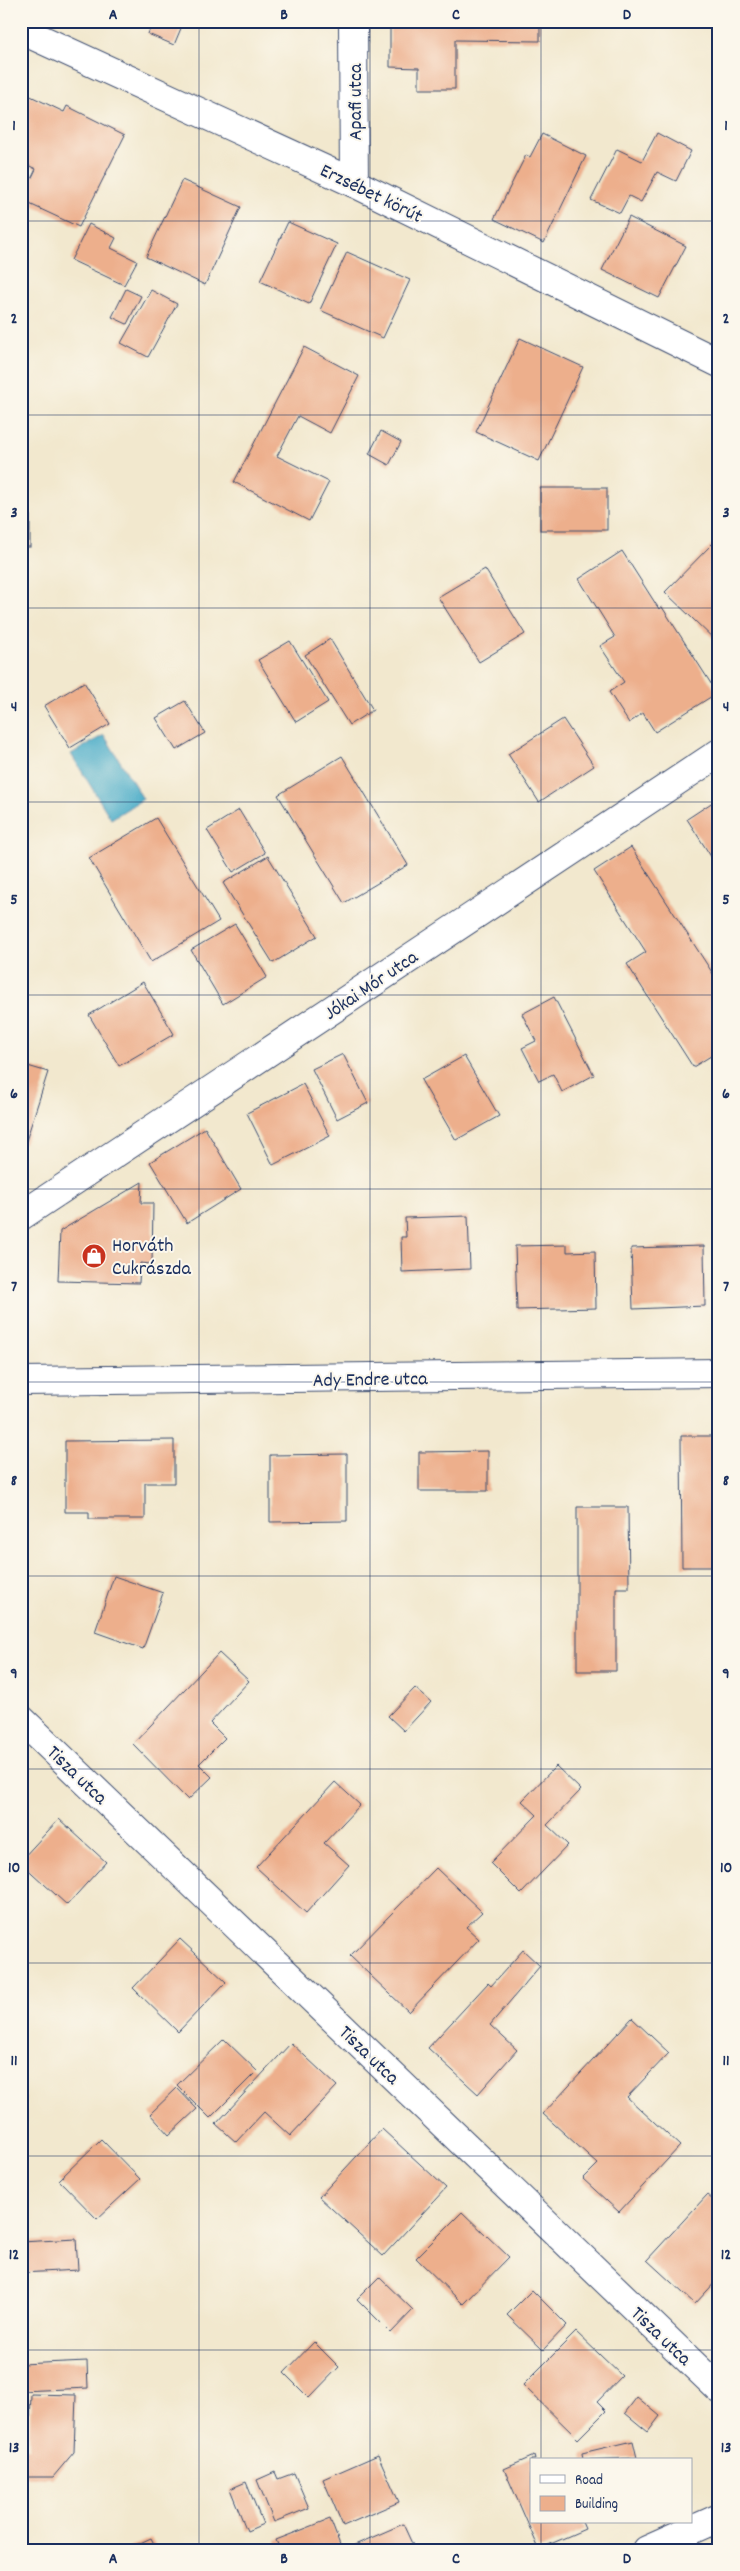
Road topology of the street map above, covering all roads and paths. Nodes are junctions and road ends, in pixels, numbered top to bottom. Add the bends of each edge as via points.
1 (353, 21) edge
2 (21, 30) edge
3 (354, 183) junction
4 (719, 363) edge
5 (719, 753) edge
6 (21, 1216) edge
7 (719, 1373) edge
8 (21, 1381) edge
9 (21, 1719) edge
10 (719, 2389) edge
11 (719, 2518) edge
12 (647, 2550) edge

1 - 3 street, Apafi utca
2 - 3 street, Erzsébet körút
3 - 4 street, Erzsébet körút
5 - 6 street, Jókai Mór utca
7 - 8 street, Ady Endre utca
9 - 10 street, Tisza utca
11 - 12 street

